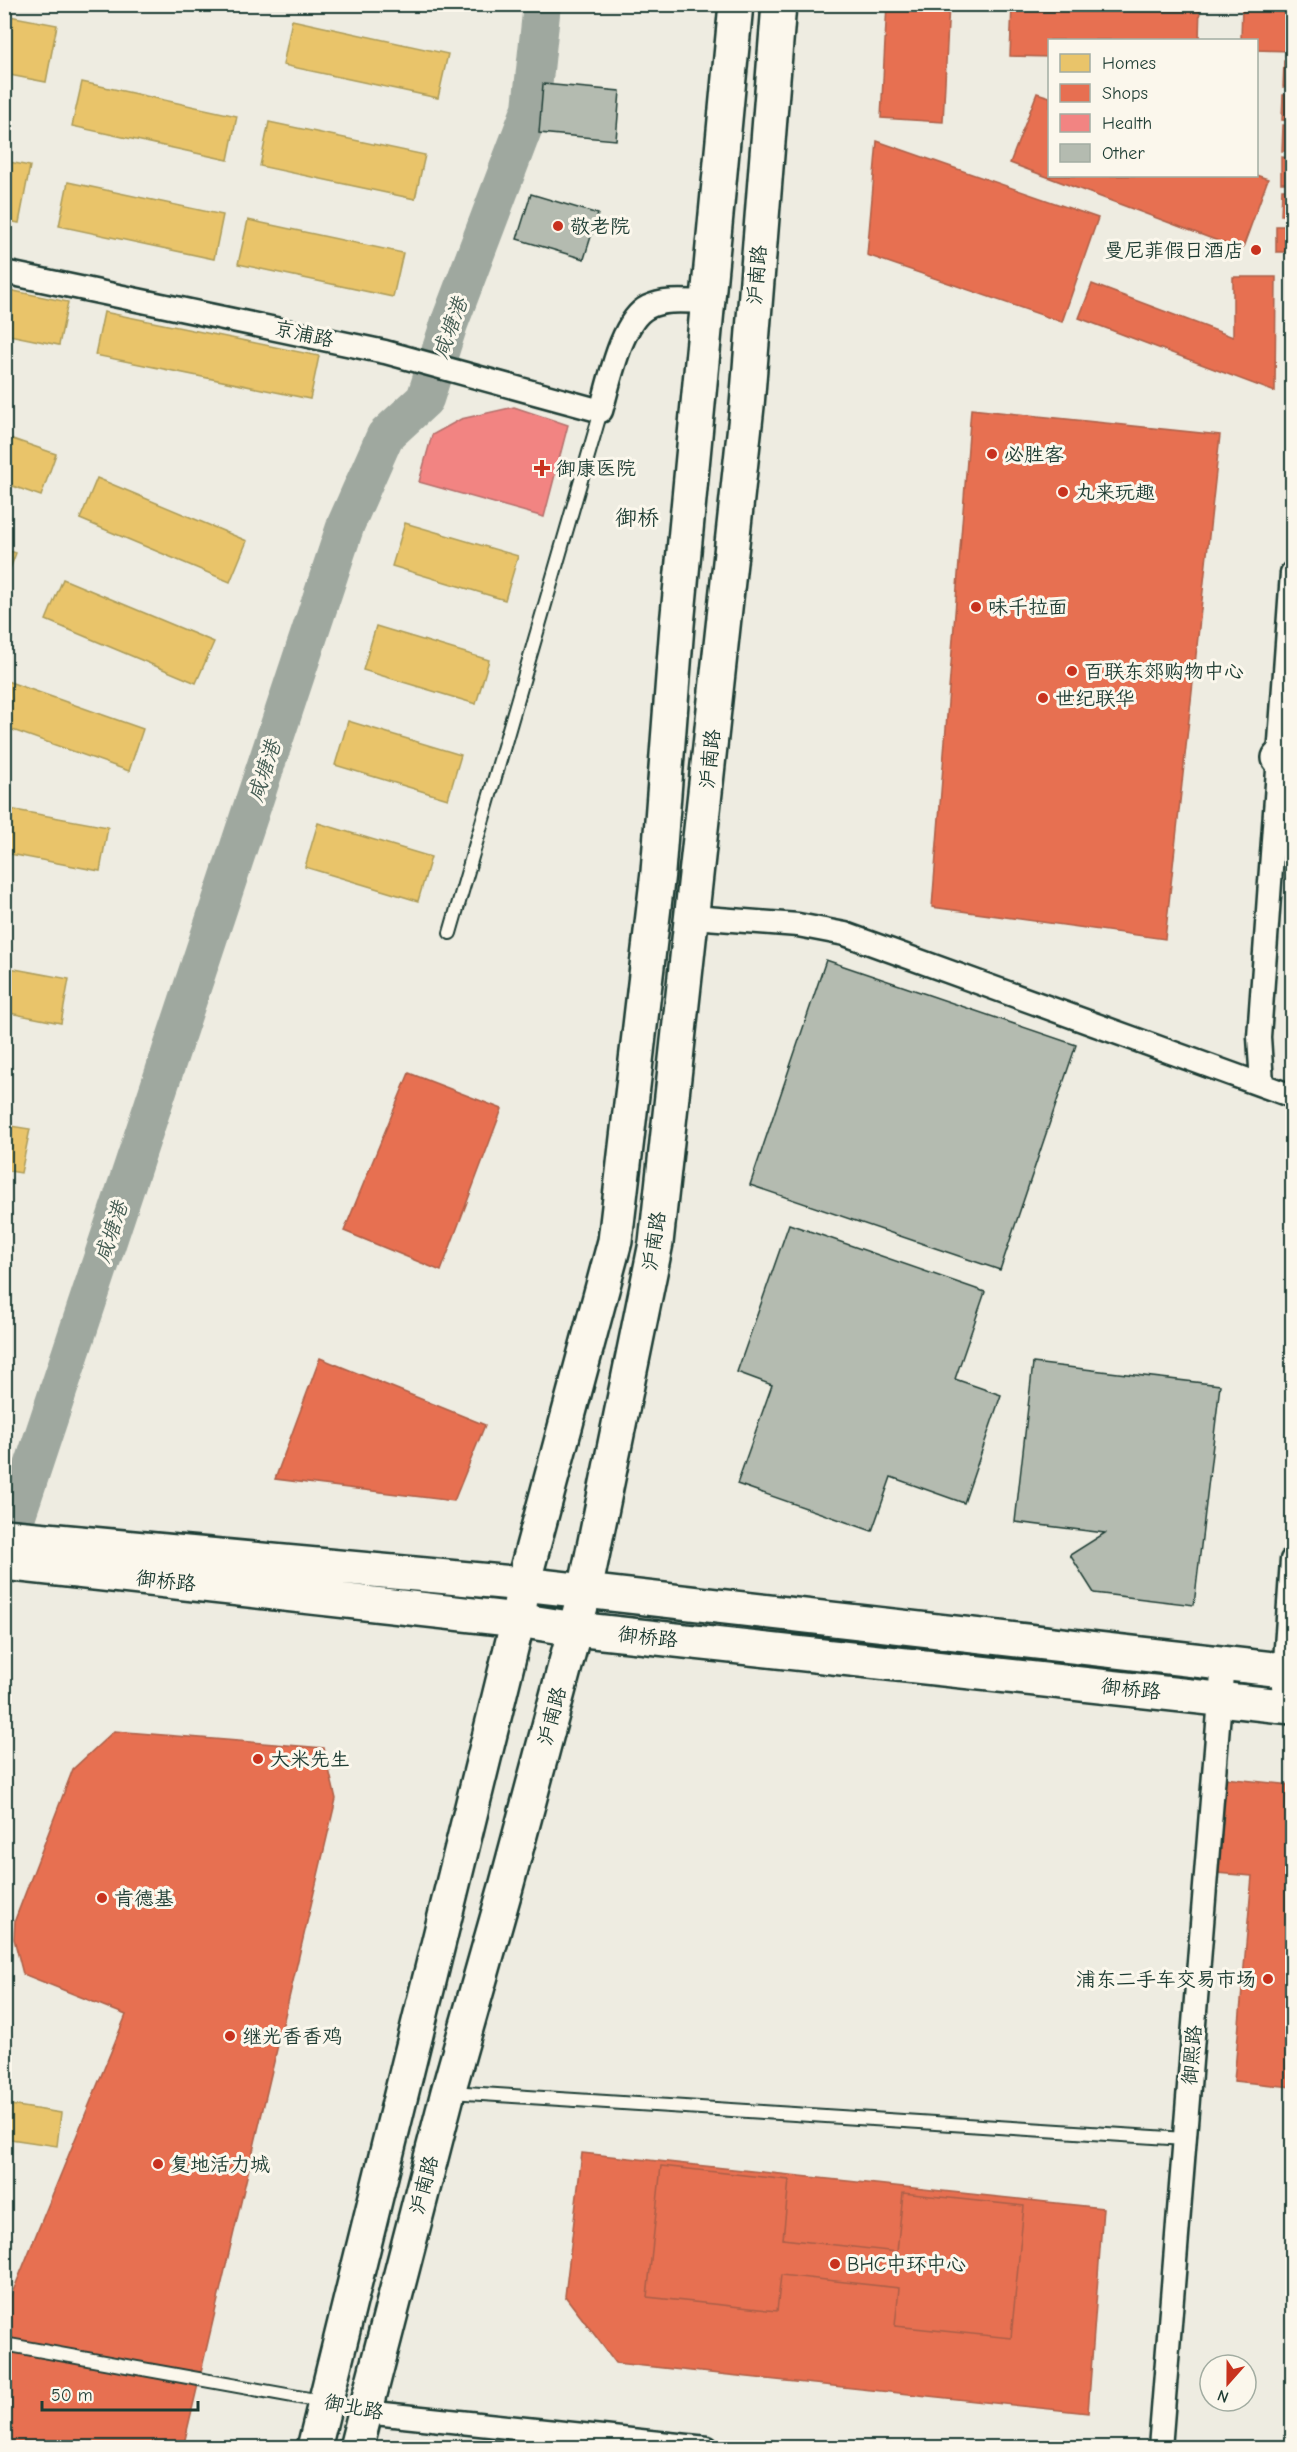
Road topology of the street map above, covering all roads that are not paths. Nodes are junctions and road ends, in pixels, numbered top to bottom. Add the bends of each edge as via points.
1 (736, 4) edge
2 (779, 4) edge
3 (4, 272) edge
4 (709, 303) junction
5 (601, 411) junction
6 (1293, 573) edge
7 (1286, 758) edge
8 (693, 917) junction
9 (450, 933) dead end
10 (1262, 1083) junction
11 (1293, 1096) edge
12 (4, 1536) edge
13 (90, 1559) junction
14 (1293, 1560) edge
15 (4, 1563) edge
16 (523, 1584) junction
17 (585, 1591) junction
18 (518, 1620) junction
19 (574, 1629) junction
20 (1223, 1662) junction
21 (1288, 1671) edge
22 (1220, 1699) junction
23 (1287, 1706) edge
24 (448, 2092) junction
25 (1185, 2139) junction
26 (4, 2344) edge
27 (326, 2402) junction
28 (365, 2412) junction
29 (621, 2444) edge
30 (314, 2448) edge
31 (356, 2448) edge
32 (707, 2448) edge
33 (1160, 2448) edge

1 - 4 main road, 沪南路
2 - 8 main road, 沪南路 via 747,406
3 - 5 street, 京浦路 via 385,352
4 - 5 street via 665,302 648,307 636,317 625,335
4 - 16 main road, 沪南路 via 677,625 658,872 615,1241
5 - 9 lane
6 - 7 street
7 - 10 street via 1259,1037
8 - 10 street via 798,925 844,934
8 - 17 main road, 沪南路 via 656,1243
10 - 11 street
12 - 13 main road, 御桥路
13 - 15 main road, 御桥路
13 - 16 main road, 御桥路
13 - 18 main road, 御桥路
14 - 21 street
16 - 17 main road, 御桥路
16 - 18 main road, 沪南路
17 - 19 main road, 沪南路
17 - 20 main road, 御桥路
18 - 19 main road, 御桥路
18 - 27 main road, 沪南路
19 - 22 main road, 御桥路
19 - 24 main road, 沪南路
20 - 21 main road, 御桥路
20 - 22 street, 御熙路
21 - 23 street
22 - 23 main road, 御桥路
22 - 25 street, 御熙路
24 - 25 lane
24 - 28 main road, 沪南路
25 - 33 street, 御熙路
26 - 27 lane, 御北路
27 - 28 lane, 御北路
27 - 30 main road, 沪南路
28 - 29 street, 御北路
28 - 31 main road, 沪南路
29 - 32 street, 御北路

